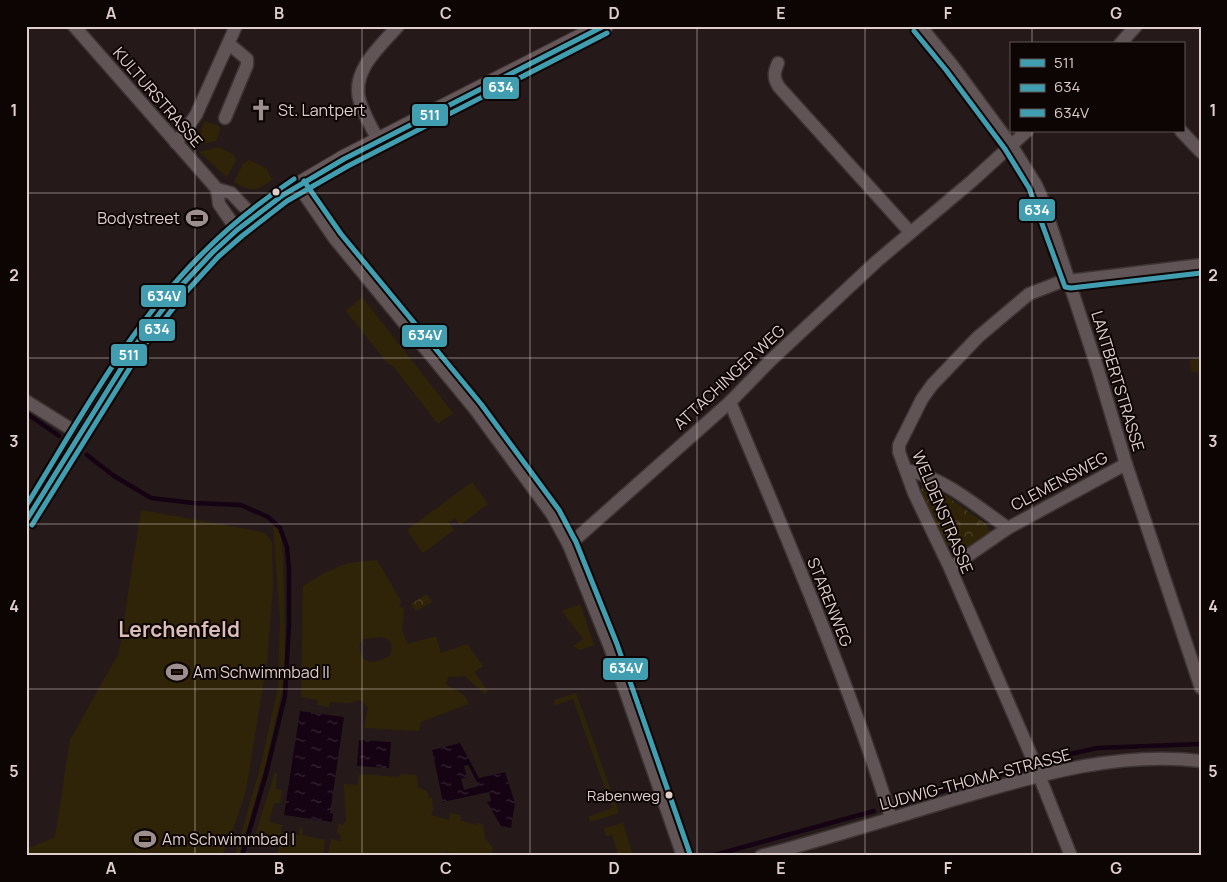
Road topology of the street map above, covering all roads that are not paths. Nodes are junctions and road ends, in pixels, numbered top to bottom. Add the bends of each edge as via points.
1 (74, 26) edge
2 (236, 26) edge
3 (398, 26) edge
4 (604, 26) edge
5 (920, 26) edge
6 (1136, 26) edge
7 (1122, 42) edge
8 (229, 44) junction
9 (778, 63) dead end
10 (225, 118) dead end
11 (1026, 132) edge
12 (1182, 132) edge
13 (379, 141) junction
14 (176, 143) junction
15 (1011, 145) junction
16 (1201, 152) edge
17 (298, 186) junction
18 (218, 189) junction
19 (254, 217) junction
20 (237, 230) junction
21 (910, 232) junction
22 (1201, 265) edge
23 (1070, 281) junction
24 (26, 401) edge
25 (730, 402) junction
26 (79, 434) junction
27 (1126, 464) junction
28 (906, 470) junction
29 (26, 521) edge
30 (1008, 528) junction
31 (569, 545) junction
32 (950, 568) junction
33 (1201, 688) edge
34 (1201, 761) edge
35 (1039, 775) junction
36 (891, 818) junction
37 (683, 856) edge
38 (761, 856) edge
39 (1071, 856) edge

1 - 14 street, KULTURSTRASSE
2 - 8 street
3 - 13 street via 365,64 358,88 359,100
4 - 13 street
5 - 15 street, LANTBERTSTRASSE
6 - 7 street
8 - 10 street via 247,59 248,65
8 - 14 street via 196,115
9 - 21 street via 774,80 779,87
11 - 15 street, ATTACHINGER WEG
12 - 16 street
13 - 17 street
14 - 18 street, KULTURSTRASSE
15 - 21 street, ATTACHINGER WEG
15 - 23 street, LANTBERTSTRASSE via 1038,190
17 - 19 street
17 - 31 street via 337,242 485,423 552,514
18 - 19 street, KULTURSTRASSE via 231,193
18 - 20 street, KULTURSTRASSE via 219,204
19 - 20 street
20 - 26 street via 195,271 153,321
21 - 25 street, ATTACHINGER WEG via 830,304
22 - 23 street, WELDENSTRASSE
23 - 27 street, LANTBERTSTRASSE
23 - 28 street, WELDENSTRASSE via 1029,294 978,338 932,385 899,445
24 - 26 street
25 - 31 street, ATTACHINGER WEG
25 - 36 street, STARENWEG via 836,659
26 - 29 street
27 - 30 street, CLEMENSWEG
27 - 33 street, LANTBERTSTRASSE
28 - 30 street, CLEMENSWEG via 937,480
28 - 32 street, WELDENSTRASSE
30 - 32 street, CLEMENSWEG
31 - 37 street via 613,655
32 - 35 street, WELDENSTRASSE
34 - 35 street, LUDWIG-THOMA-STRASSE via 1123,760
35 - 36 street, LUDWIG-THOMA-STRASSE
35 - 39 street, WELDENSTRASSE
36 - 38 street, LUDWIG-THOMA-STRASSE

